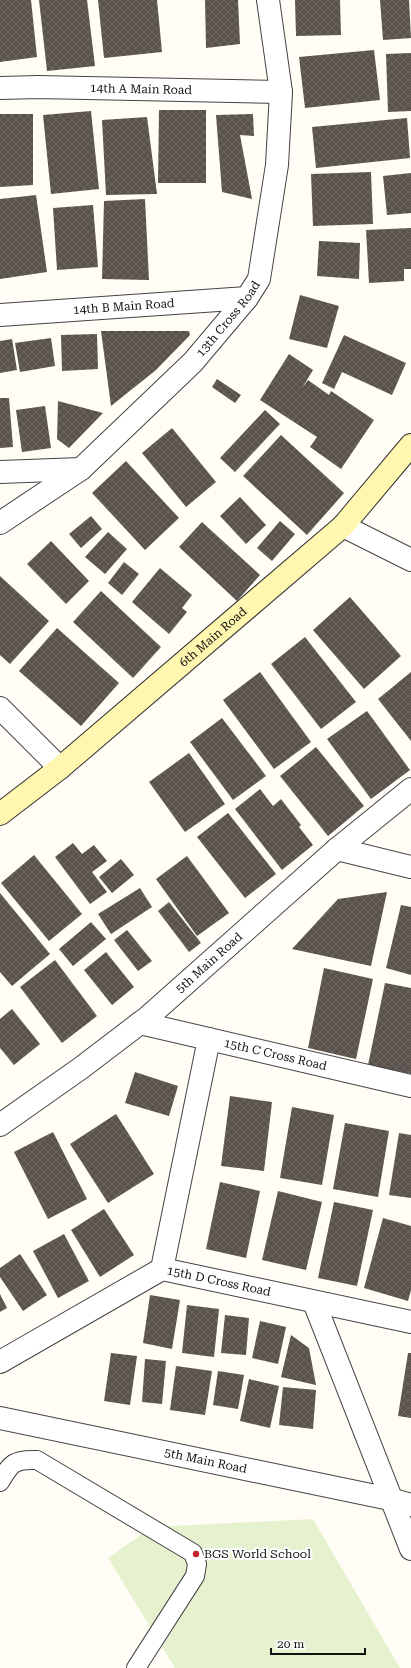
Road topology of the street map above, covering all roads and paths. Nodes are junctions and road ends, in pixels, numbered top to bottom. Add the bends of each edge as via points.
1 (268, 0) edge
2 (0, 88) edge
3 (281, 92) junction
4 (247, 298) junction
5 (0, 315) edge
6 (411, 445) edge
7 (81, 469) junction
8 (0, 472) edge
9 (0, 523) edge
10 (343, 526) junction
11 (411, 560) edge
12 (0, 708) edge
13 (60, 768) junction
14 (411, 790) edge
15 (0, 814) edge
16 (337, 849) junction
17 (411, 866) edge
18 (140, 1023) junction
19 (209, 1038) junction
20 (411, 1086) edge
21 (0, 1125) edge
22 (162, 1270) junction
23 (314, 1302) junction
24 (411, 1322) edge
25 (0, 1362) edge
26 (0, 1418) edge
27 (0, 1482) edge
28 (390, 1499) junction
29 (411, 1505) edge
30 (411, 1549) edge
31 (136, 1668) edge

1 - 3 street, 13th Cross Road
2 - 3 street, 14th A Main Road
3 - 4 street, 13th Cross Road via 277,166 259,279
4 - 5 street, 14th B Main Road
4 - 7 street, 13th Cross Road via 193,362
6 - 10 street, 6th Main Road
7 - 8 street
7 - 9 street, 13th Cross Road
10 - 11 street
10 - 13 street, 6th Main Road
12 - 13 street
13 - 15 street, 6th Main Road
14 - 16 street, 5th Main Road
16 - 17 street
16 - 18 street, 5th Main Road
18 - 19 street, 15th C Cross Road
18 - 21 street, 5th Main Road
19 - 20 street, 15th C Cross Road
19 - 22 street
22 - 23 street, 15th D Cross Road
22 - 25 street, 15th D Cross Road
23 - 24 street, 15th D Cross Road
23 - 28 street
26 - 28 street, 5th Main Road
27 - 31 lane via 9,1466 23,1460 37,1460 193,1553 197,1564 194,1576
28 - 29 street, 5th Main Road
28 - 30 street

